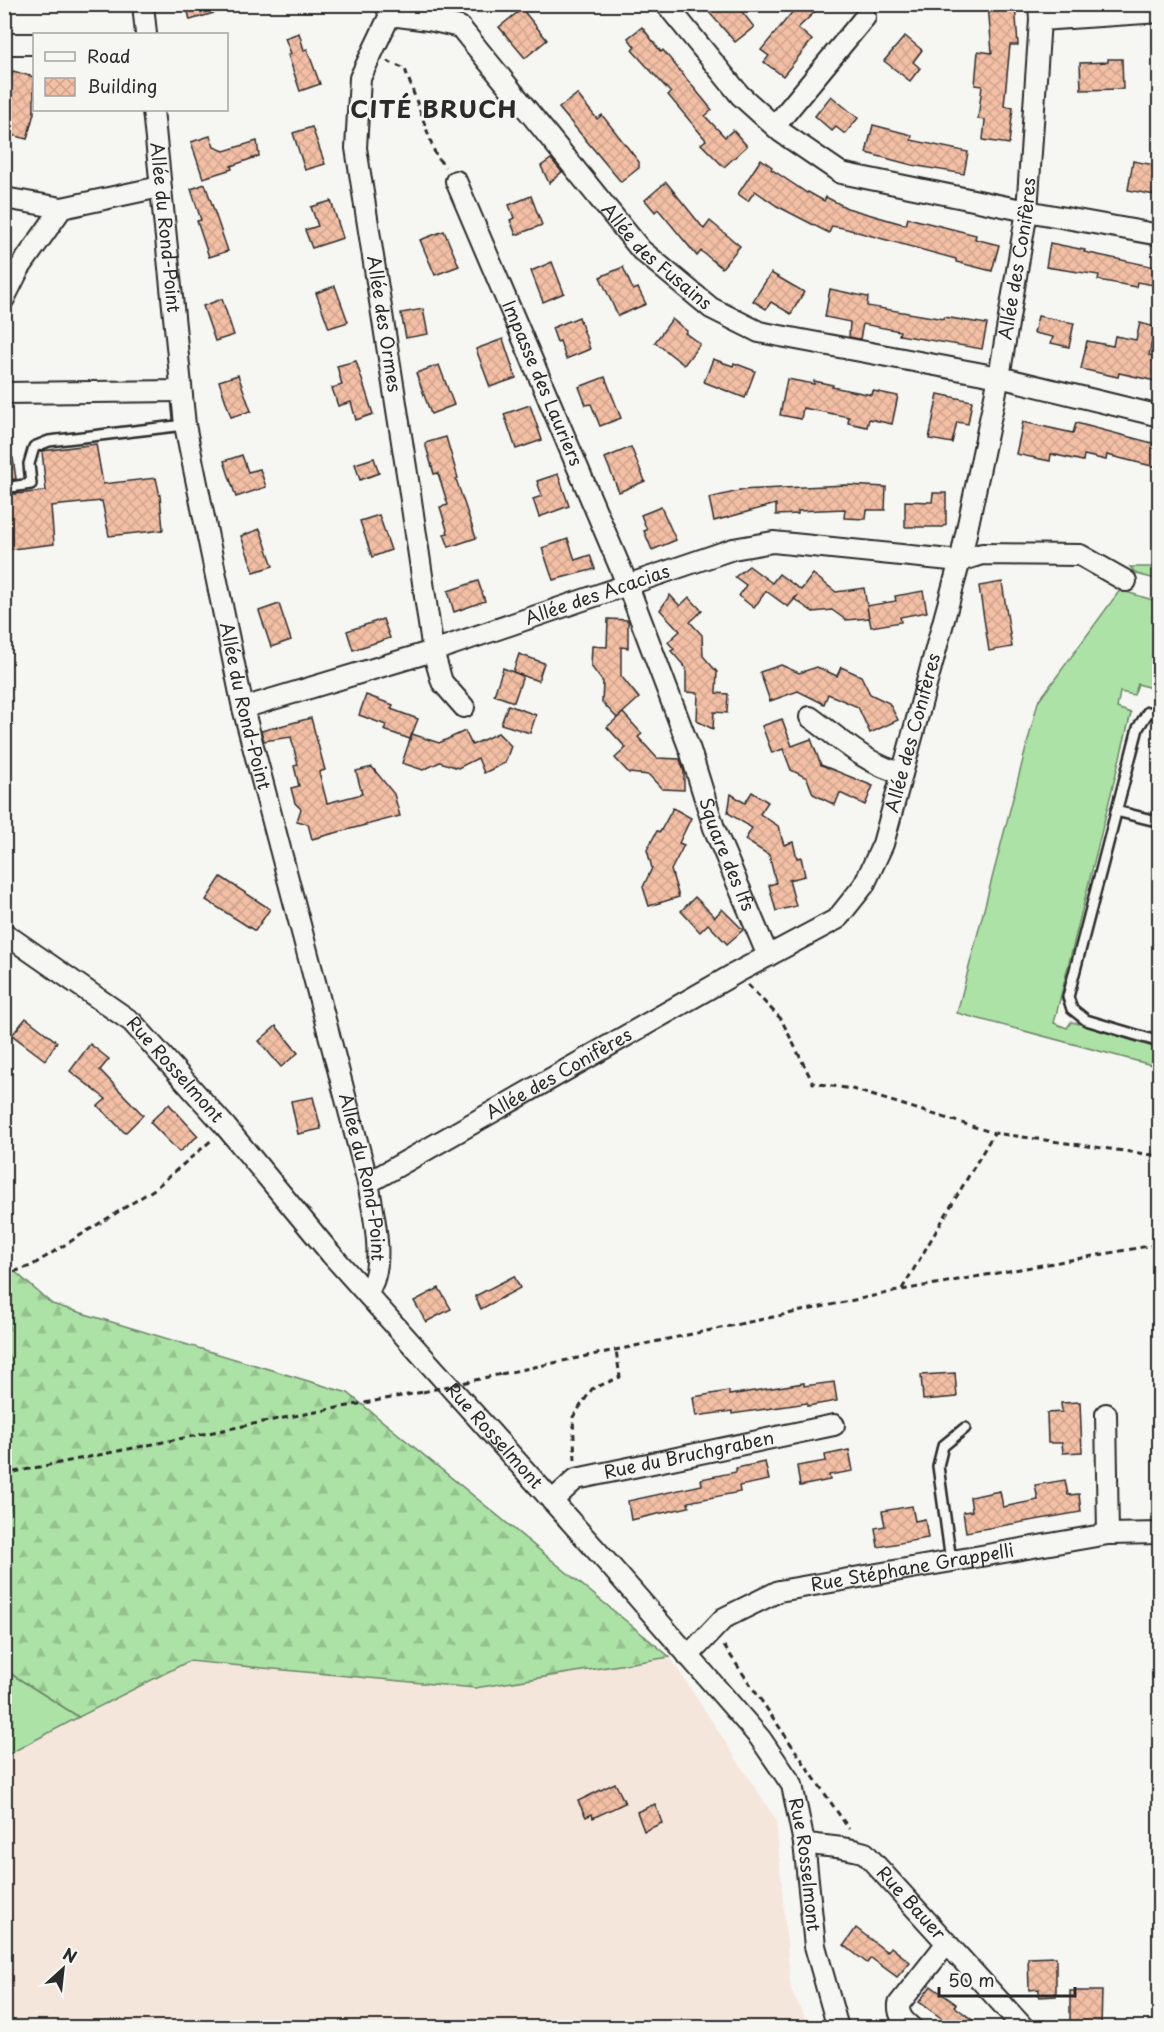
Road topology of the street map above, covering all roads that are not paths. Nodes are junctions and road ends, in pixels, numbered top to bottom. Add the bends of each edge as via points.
1 (143, 4) edge
2 (666, 4) edge
3 (388, 10) edge
4 (1040, 12) edge
5 (1160, 12) edge
6 (865, 17) dead end
7 (146, 33) edge
8 (4, 44) edge
9 (33, 44) edge
10 (153, 111) edge
11 (775, 126) junction
12 (456, 181) road end
13 (160, 187) junction
14 (4, 198) edge
15 (62, 208) junction
16 (1027, 211) junction
17 (1160, 235) edge
18 (4, 299) edge
19 (999, 377) junction
20 (181, 391) junction
21 (4, 393) edge
22 (1160, 416) edge
23 (185, 425) junction
24 (4, 488) edge
25 (960, 561) junction
26 (1126, 581) dead end
27 (628, 586) junction
28 (433, 651) junction
29 (464, 707) dead end
30 (243, 708) junction
31 (1160, 713) edge
32 (810, 717) dead end
33 (690, 750) joint
34 (902, 773) junction
35 (1116, 811) junction
36 (1160, 822) edge
37 (4, 933) edge
38 (768, 956) junction
39 (1160, 1042) edge
40 (368, 1183) junction
41 (367, 1292) junction
42 (1106, 1414) dead end
43 (834, 1425) dead end
44 (965, 1428) dead end
45 (552, 1501) junction
46 (1160, 1533) edge
47 (1108, 1534) junction
48 (951, 1561) junction
49 (688, 1656) junction
50 (804, 1843) junction
51 (947, 1943) junction
52 (838, 2028) edge
53 (912, 2028) edge
54 (1024, 2028) edge

1 - 7 street
2 - 11 street via 740,95
3 - 19 street, Allée des Fusains via 460,27 641,250 711,308 759,332
3 - 28 street, Allée des Ormes via 360,78 356,148
4 - 5 street
4 - 16 street, Allée des Conifères
6 - 11 street
8 - 9 street
10 - 13 street, Allée du Rond-Point
11 - 16 street via 841,173
12 - 27 street, Impasse des Lauriers
13 - 15 street
13 - 20 street, Allée du Rond-Point
14 - 15 street
15 - 18 street via 19,269
16 - 17 street
16 - 19 street, Allée des Conifères
19 - 22 street, Allée des Fusains
19 - 25 street, Allée des Conifères
20 - 21 street
20 - 23 street, Allée du Rond-Point
23 - 24 lane via 49,441 34,447 29,464 31,484
23 - 30 street, Allée du Rond-Point
25 - 26 street, Allée des Acacias via 982,554 1080,555
25 - 27 street, Allée des Acacias via 773,542 733,549
25 - 34 street, Allée des Conifères
27 - 28 street, Allée des Acacias
27 - 33 street, Impasse des Lauriers
28 - 29 street, Allée des Ormes via 442,682
28 - 30 street, Allée des Acacias
30 - 40 street, Allée du Rond-Point
31 - 35 lane via 1148,712 1138,728
32 - 34 street via 872,760
33 - 38 street, Square des Ifs via 714,828
34 - 38 street, Allée des Conifères via 883,844 864,885 837,919
35 - 36 lane
35 - 39 lane via 1068,997 1072,1009 1086,1020
37 - 41 street, Rue Rosselmont via 132,1022
38 - 40 street, Allée des Conifères
40 - 41 street, Allée du Rond-Point via 378,1249 373,1285
41 - 45 street, Rue Rosselmont
42 - 47 street
43 - 45 street, Rue du Bruchgraben via 576,1479
44 - 48 lane via 943,1446 938,1467
45 - 49 street, Rue Rosselmont
46 - 47 street, Rue Stéphane Grappelli
47 - 48 street, Rue Stéphane Grappelli
48 - 49 street, Rue Stéphane Grappelli via 779,1591 724,1617
49 - 50 street, Rue Rosselmont via 760,1738 792,1785
50 - 51 street, Rue Bauer via 865,1853
50 - 52 street, Rue Rosselmont via 815,1946
51 - 53 street via 899,2004 898,2012
51 - 54 street, Rue Bauer

